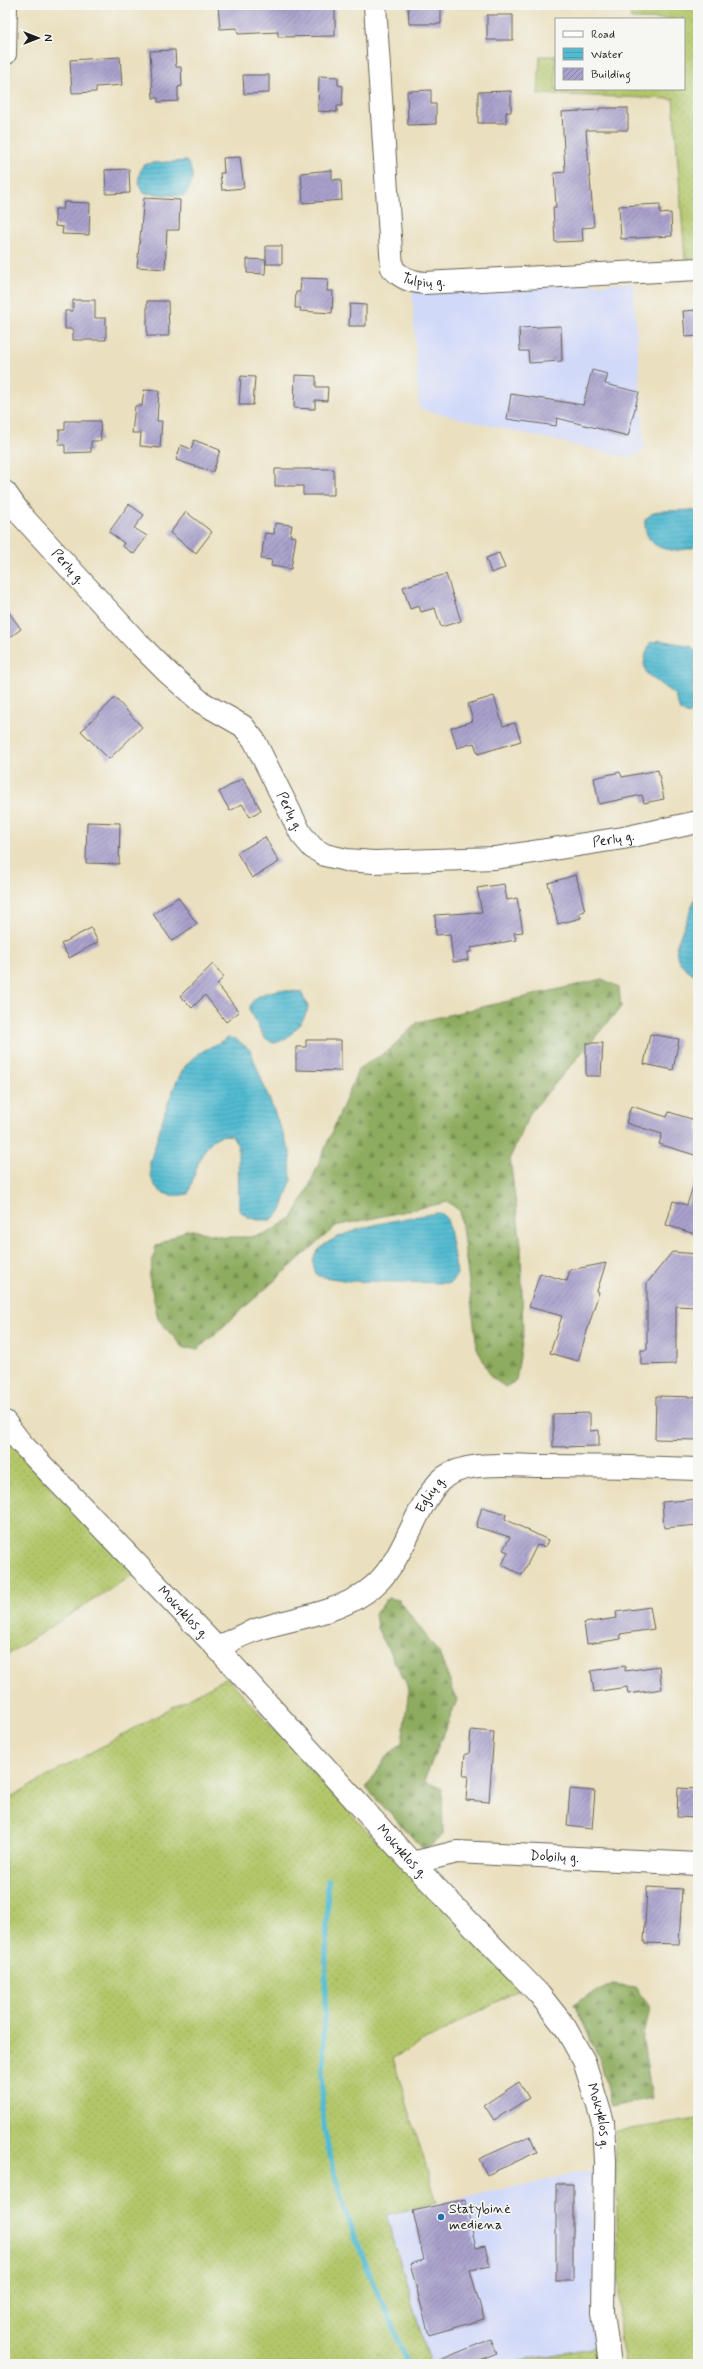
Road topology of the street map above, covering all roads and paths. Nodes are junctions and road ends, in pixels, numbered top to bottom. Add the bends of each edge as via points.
1 (6, 5) edge
2 (375, 5) edge
3 (5, 54) edge
4 (698, 269) edge
5 (5, 492) edge
6 (698, 822) edge
7 (5, 1422) edge
8 (698, 1469) edge
9 (218, 1649) junction
10 (412, 1863) junction
11 (698, 1864) edge
12 (610, 2364) edge

1 - 3 street
2 - 4 street, Tulpių g. via 392,268 399,276 424,283
5 - 6 street, Perlų g. via 22,516 156,662 201,702 243,726 254,740 301,834 313,848 325,855 374,862 495,858 623,838
7 - 9 street, Mokyklos g. via 20,1443
8 - 9 street, Eglių g. via 514,1466 473,1467 455,1471 440,1481 396,1558 386,1573 368,1591 326,1611 242,1634
9 - 10 street, Mokyklos g.
10 - 11 street, Dobilų g. via 457,1852
10 - 12 street, Mokyklos g. via 539,1994 565,2026 584,2061 603,2122 603,2313

